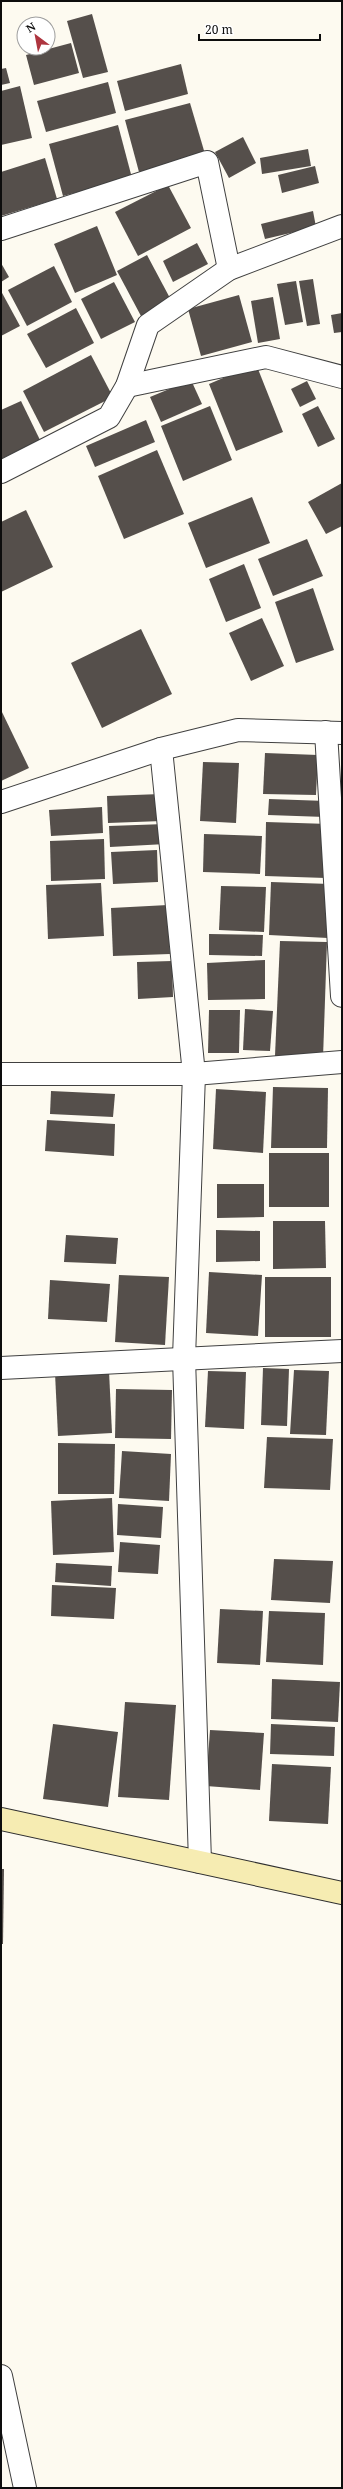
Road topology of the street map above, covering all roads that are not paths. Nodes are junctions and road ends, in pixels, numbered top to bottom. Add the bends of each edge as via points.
1 (342, 226) edge
2 (1, 229) edge
3 (229, 269) junction
4 (342, 377) edge
5 (126, 386) junction
6 (1, 472) edge
7 (334, 733) edge
8 (161, 749) junction
9 (1, 802) edge
10 (342, 996) edge
11 (342, 1062) edge
12 (1, 1074) edge
13 (194, 1074) junction
14 (342, 1351) edge
15 (184, 1358) junction
16 (1, 1368) edge
17 (1, 1819) edge
18 (200, 1862) junction
19 (342, 1893) edge
20 (1, 2376) edge
21 (10, 2460) edge
22 (25, 2488) edge

1 - 3 street
2 - 3 street via 207,162
3 - 5 street via 148,324
4 - 5 street via 266,357
5 - 6 street via 109,417
7 - 8 street via 238,730
7 - 10 street
8 - 9 street
8 - 13 street
11 - 13 street
12 - 13 street
13 - 15 street
14 - 15 street
15 - 16 street
15 - 18 street
17 - 18 main road
18 - 19 main road
20 - 21 street
21 - 22 street

